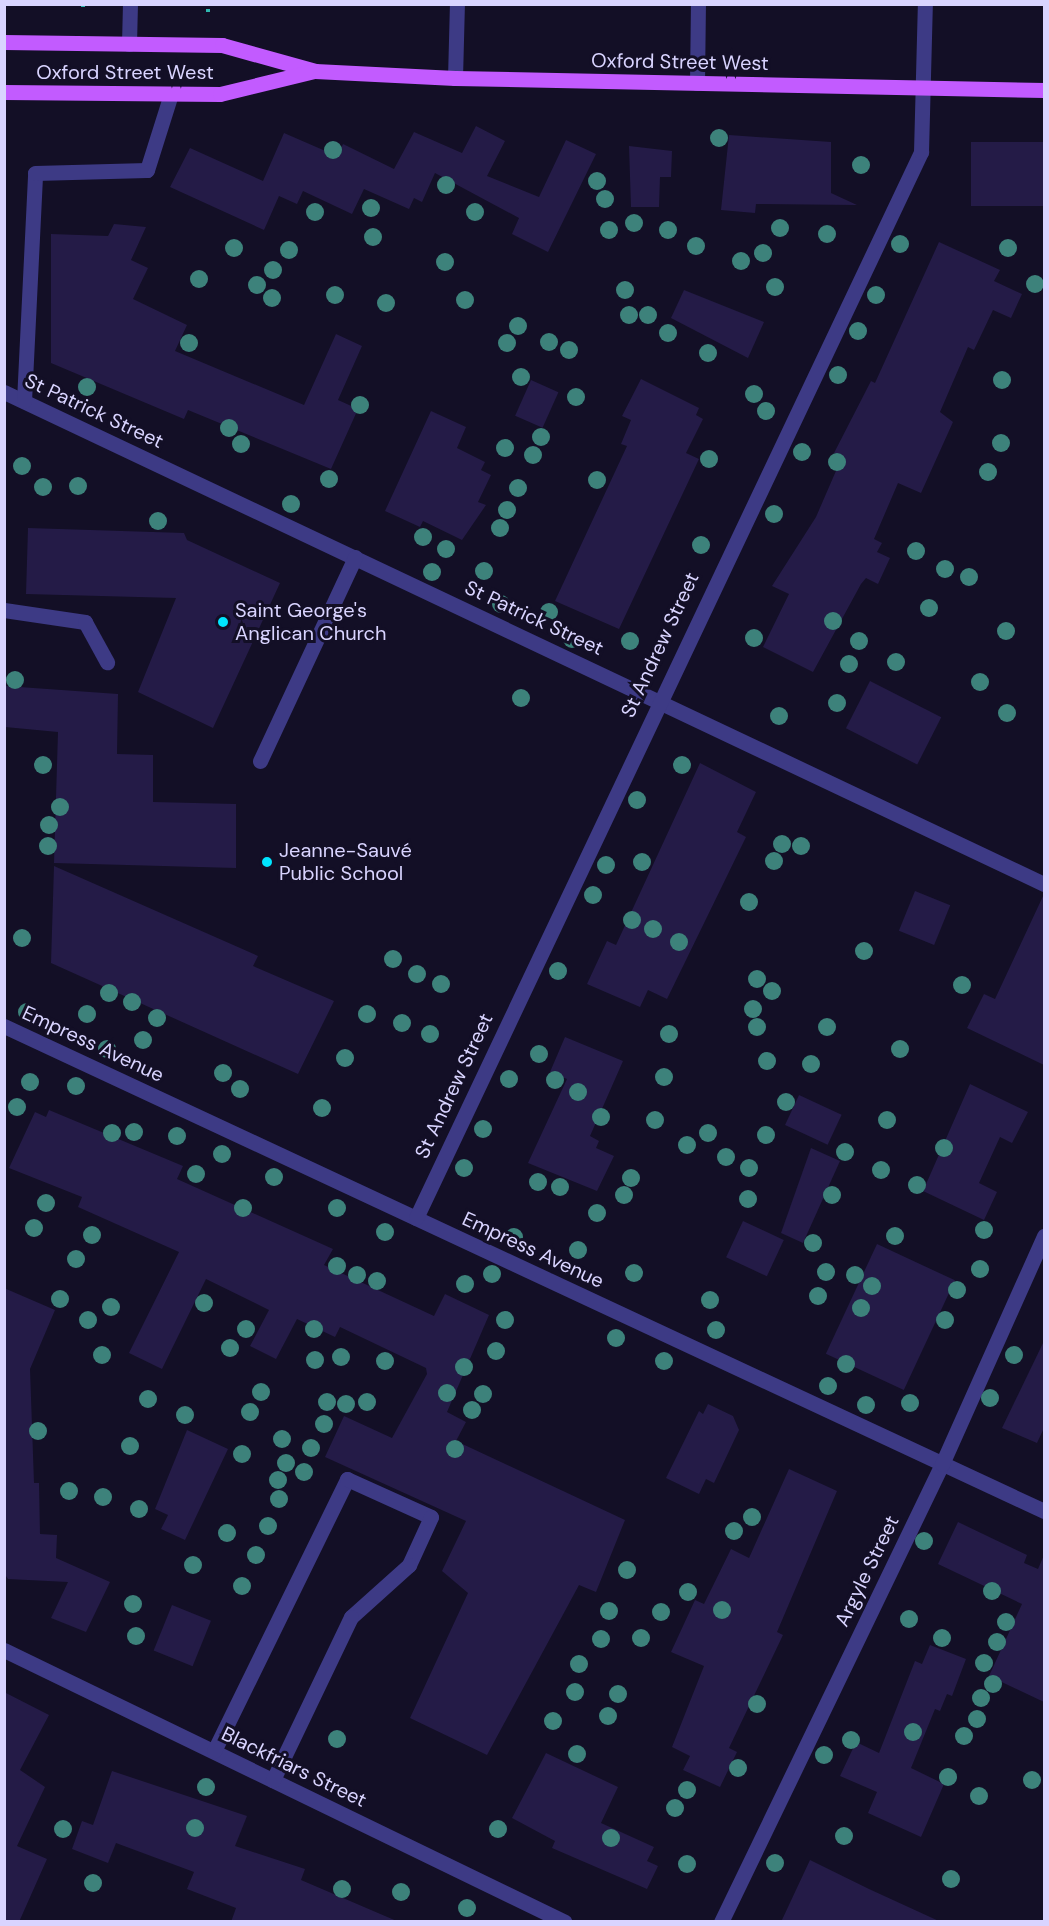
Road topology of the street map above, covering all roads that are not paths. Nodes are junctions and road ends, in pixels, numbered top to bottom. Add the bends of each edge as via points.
1 (130, 4) edge
2 (457, 4) edge
3 (698, 4) edge
4 (925, 4) edge
5 (4, 42) edge
6 (129, 44) junction
7 (315, 71) junction
8 (455, 78) junction
9 (697, 83) junction
10 (924, 87) junction
11 (1044, 90) edge
12 (4, 92) edge
13 (171, 94) junction
14 (4, 392) edge
15 (24, 401) junction
16 (355, 557) junction
17 (4, 610) edge
18 (107, 662) dead end
19 (657, 699) junction
20 (260, 761) dead end
21 (1044, 884) edge
22 (4, 1026) edge
23 (416, 1218) junction
24 (1044, 1236) edge
25 (942, 1464) junction
26 (1044, 1511) edge
27 (4, 1650) edge
28 (213, 1751) junction
29 (273, 1780) junction
30 (565, 1922) edge
31 (721, 1922) edge

1 - 6 street
2 - 8 street
3 - 9 street
4 - 10 street, St Andrew Street
5 - 6 main road, Oxford Street West
6 - 7 main road, Oxford Street West via 222,45
7 - 8 main road, Oxford Street West
7 - 13 main road, Oxford Street West via 220,94
8 - 9 main road, Oxford Street West
9 - 10 main road, Oxford Street West
10 - 11 main road, Oxford Street West
10 - 19 street, St Andrew Street via 921,152
12 - 13 main road, Oxford Street West
13 - 15 street via 147,170 35,173
14 - 15 street, St Patrick Street
15 - 16 street, St Patrick Street
16 - 19 street, St Patrick Street
16 - 20 street
17 - 18 street via 85,622
19 - 21 street, St Patrick Street
19 - 23 street, St Andrew Street
22 - 23 street, Empress Avenue
23 - 25 street, Empress Avenue
24 - 25 street, Argyle Street
25 - 26 street, Empress Avenue
25 - 31 street, Argyle Street
27 - 28 street, Blackfriars Street
28 - 29 street, Blackfriars Street
28 - 29 street via 347,1479 431,1517 409,1565 351,1617
29 - 30 street, Blackfriars Street

